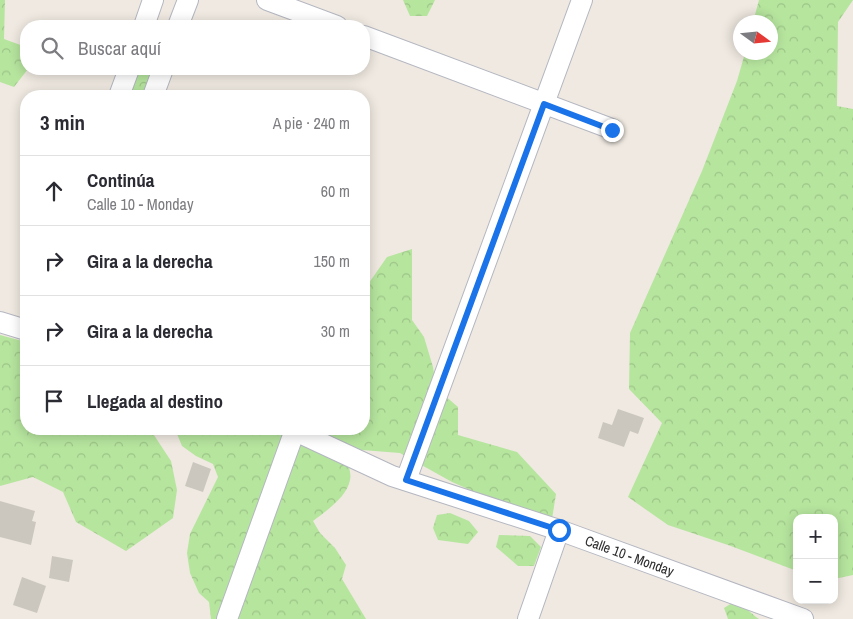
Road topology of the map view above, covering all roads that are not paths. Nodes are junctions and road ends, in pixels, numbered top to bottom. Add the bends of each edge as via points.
1 (153, 0) edge
2 (188, 0) edge
3 (267, 0) edge
4 (582, 0) edge
5 (146, 20) edge
6 (180, 20) edge
7 (321, 20) edge
8 (370, 38) edge
9 (127, 75) edge
10 (161, 75) edge
11 (121, 90) edge
12 (155, 90) edge
13 (544, 104) junction
14 (612, 130) dead end
15 (0, 322) edge
16 (20, 328) edge
17 (291, 435) edge
18 (304, 435) edge
19 (406, 480) junction
20 (559, 530) junction
21 (227, 619) edge
22 (528, 619) edge
23 (803, 619) edge

1 - 5 street
2 - 6 street
3 - 7 street
4 - 13 street
8 - 13 street
9 - 11 street
10 - 12 street
13 - 14 street
13 - 19 street
15 - 16 street
17 - 21 street
18 - 19 street, Calle 10 - Monday
19 - 20 street, Calle 10 - Monday
20 - 22 street
20 - 23 street, Calle 10 - Monday

